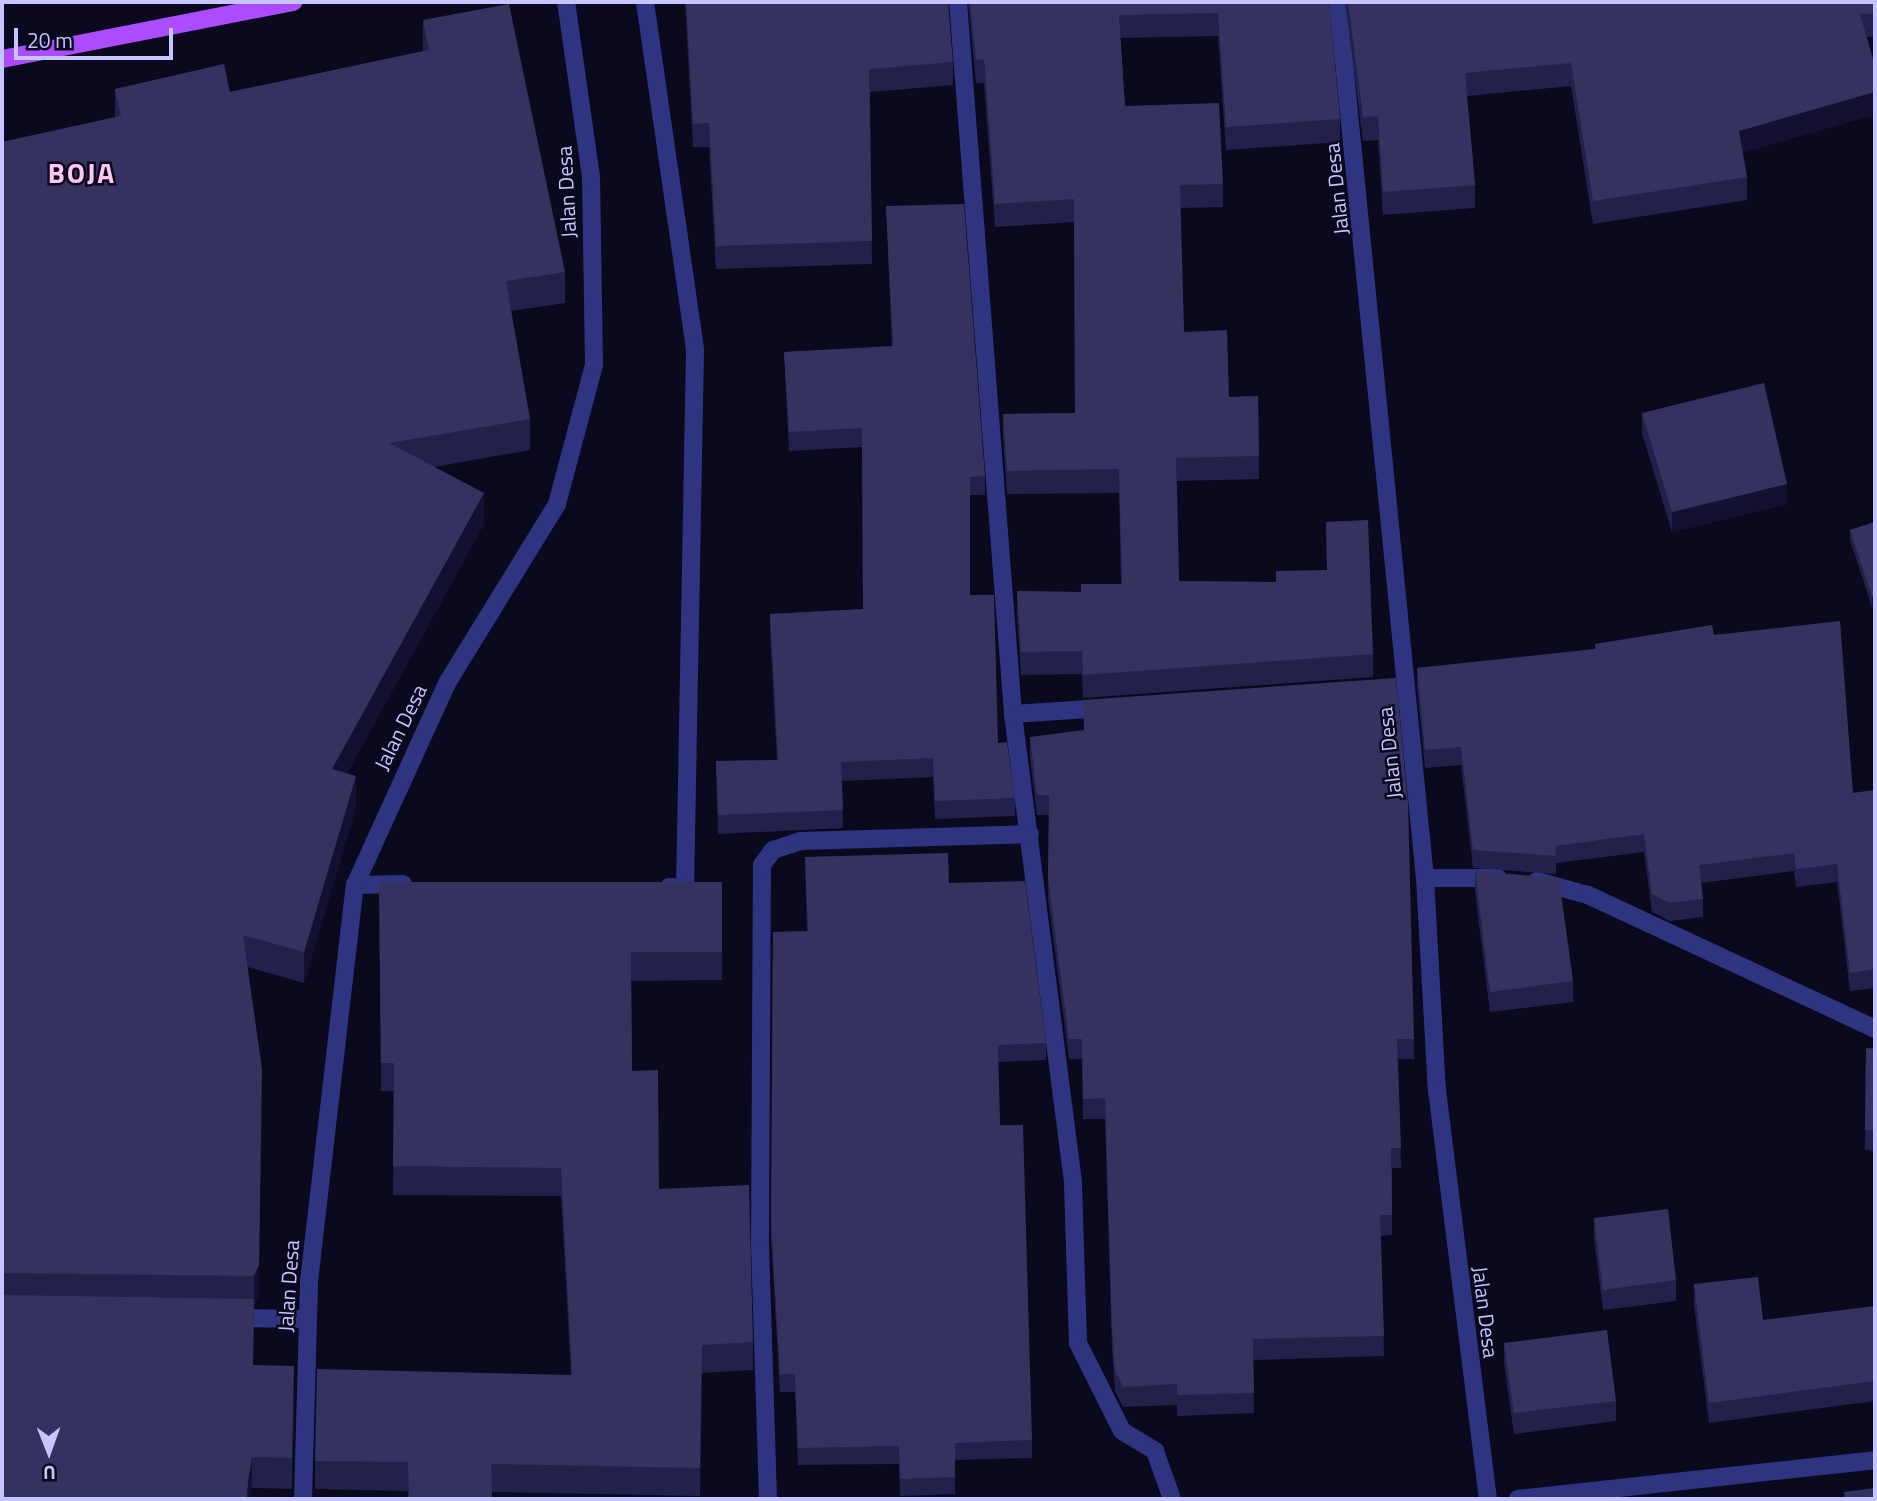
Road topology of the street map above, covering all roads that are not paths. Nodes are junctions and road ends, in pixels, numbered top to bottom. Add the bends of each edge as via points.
1 (293, 2) edge
2 (566, 2) edge
3 (645, 2) edge
4 (958, 2) edge
5 (1338, 2) edge
6 (2, 59) edge
7 (1406, 686) junction
8 (1379, 688) edge
9 (1121, 706) edge
10 (1013, 714) junction
11 (1030, 834) junction
12 (1425, 878) junction
13 (419, 884) edge
14 (355, 885) junction
15 (645, 887) edge
16 (1875, 1029) edge
17 (213, 1318) edge
18 (307, 1319) junction
19 (1875, 1460) edge
20 (303, 1499) edge
21 (768, 1499) edge
22 (1172, 1499) edge
23 (1488, 1499) edge
24 (1518, 1499) edge

1 - 6 main road
2 - 14 street, Jalan Desa via 590,177 594,365 557,504 446,683
3 - 15 street via 695,350 685,888
4 - 10 street
5 - 7 street, Jalan Desa
7 - 8 street
7 - 12 street, Jalan Desa
9 - 10 street
10 - 11 street
11 - 21 street via 800,841 773,850 762,864 760,1238
11 - 22 street via 1073,1184 1078,1343 1122,1431 1155,1451
12 - 16 street via 1544,882 1588,895
12 - 23 street, Jalan Desa via 1437,1090
13 - 14 street
14 - 18 street, Jalan Desa
17 - 18 street
18 - 20 street, Jalan Desa
19 - 24 street

